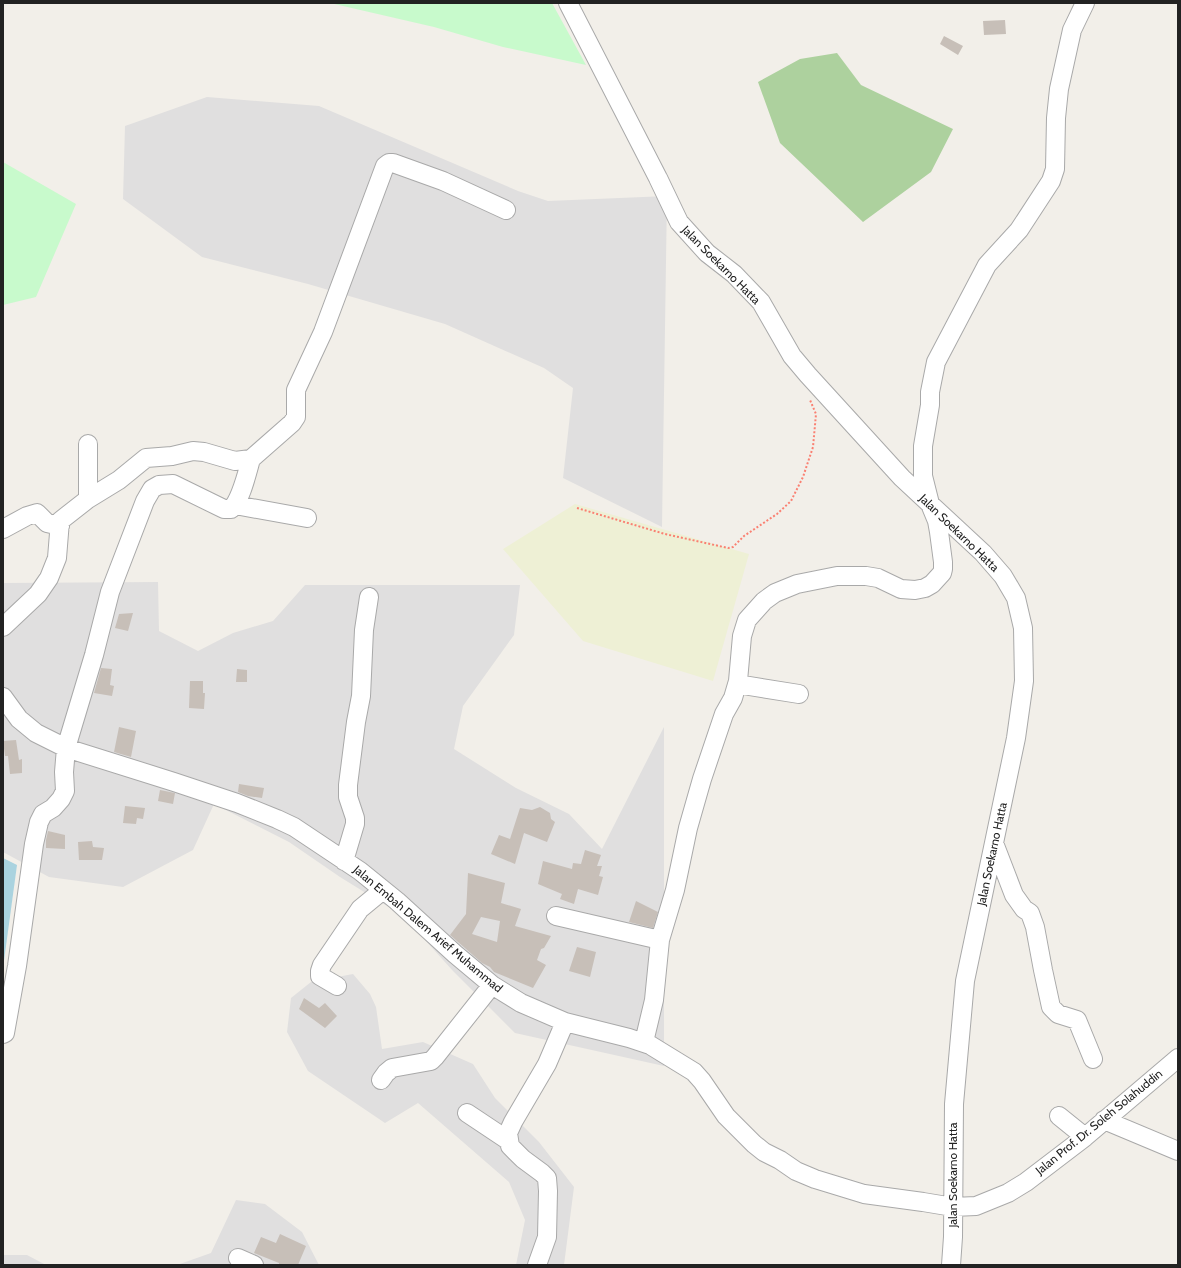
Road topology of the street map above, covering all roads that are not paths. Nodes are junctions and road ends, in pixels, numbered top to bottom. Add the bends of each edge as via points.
1 (568, 3) edge
2 (1086, 3) edge
3 (506, 210) dead end
4 (88, 444) dead end
5 (251, 459) junction
6 (88, 499) junction
7 (930, 504) junction
8 (235, 506) junction
9 (307, 518) dead end
10 (60, 526) junction
11 (3, 529) edge
12 (369, 597) dead end
13 (3, 627) edge
14 (737, 684) junction
15 (799, 694) dead end
16 (3, 697) edge
17 (66, 748) junction
18 (994, 843) junction
19 (344, 861) junction
20 (383, 890) junction
21 (556, 916) dead end
22 (660, 940) junction
23 (492, 985) junction
24 (337, 986) dead end
25 (565, 1022) junction
26 (3, 1034) edge
27 (644, 1042) junction
28 (1178, 1058) edge
29 (1093, 1059) dead end
30 (381, 1080) dead end
31 (466, 1113) dead end
32 (1060, 1116) dead end
33 (1104, 1120) junction
34 (1085, 1137) junction
35 (509, 1140) junction
36 (1178, 1151) edge
37 (953, 1207) junction
38 (537, 1265) edge
39 (951, 1265) edge

1 - 7 street, Jalan Soekarno Hatta via 679,222 707,253 734,274 761,302 796,361 902,478
2 - 7 street via 1072,30 1059,89 1055,169 1051,180 1019,230 988,265 936,362 923,446 923,476
3 - 5 street via 443,181 393,163 385,166 323,332 296,390 296,417
4 - 6 street
5 - 6 street via 234,461 193,451 146,458 119,480
5 - 8 street
6 - 10 street via 60,521
7 - 14 street via 936,521 943,562 942,573 932,584 916,590 901,589 878,578 852,575 796,584 775,593 747,620
7 - 18 street, Jalan Soekarno Hatta via 983,553 1003,576 1016,598 1023,628 1024,681 1016,738
8 - 9 street
8 - 17 street via 224,509 173,484 159,485 152,489 110,592
10 - 11 street via 47,523 37,513
10 - 13 street via 57,558 49,578 38,594
12 - 19 street via 364,630 361,696 348,785 348,797 356,824
14 - 15 street
14 - 22 street via 702,779
16 - 17 street, Jalan Embah Dalem Arief Muhammad via 19,719 36,733
17 - 19 street, Jalan Embah Dalem Arief Muhammad via 230,800 277,819
17 - 26 street via 65,791 61,800 43,814 34,844 17,966
18 - 29 street via 1014,895 1030,913 1035,926 1051,1007 1058,1014 1077,1020
18 - 37 street, Jalan Soekarno Hatta via 965,981 954,1104
19 - 20 street, Jalan Embah Dalem Arief Muhammad
20 - 23 street, Jalan Embah Dalem Arief Muhammad
20 - 24 street via 360,910 322,966 320,976
21 - 22 street
22 - 27 street via 654,1000
23 - 25 street, Jalan Embah Dalem Arief Muhammad via 521,1003
23 - 30 street via 431,1061 392,1068
25 - 27 street, Jalan Embah Dalem Arief Muhammad
25 - 35 street via 547,1064 513,1122 508,1133
27 - 37 street, Jalan Embah Dalem Arief Muhammad via 694,1072 726,1116 754,1144 796,1170 815,1179 864,1194
28 - 33 street, Jalan Prof. Dr. Soleh Solahuddin
31 - 35 street
32 - 34 street
33 - 34 street, Jalan Prof. Dr. Soleh Solahuddin
33 - 36 street
34 - 37 street, Jalan Prof. Dr. Soleh Solahuddin via 1008,1193 976,1206
35 - 38 street via 510,1146 547,1178 547,1237
37 - 39 street, Jalan Soekarno Hatta

